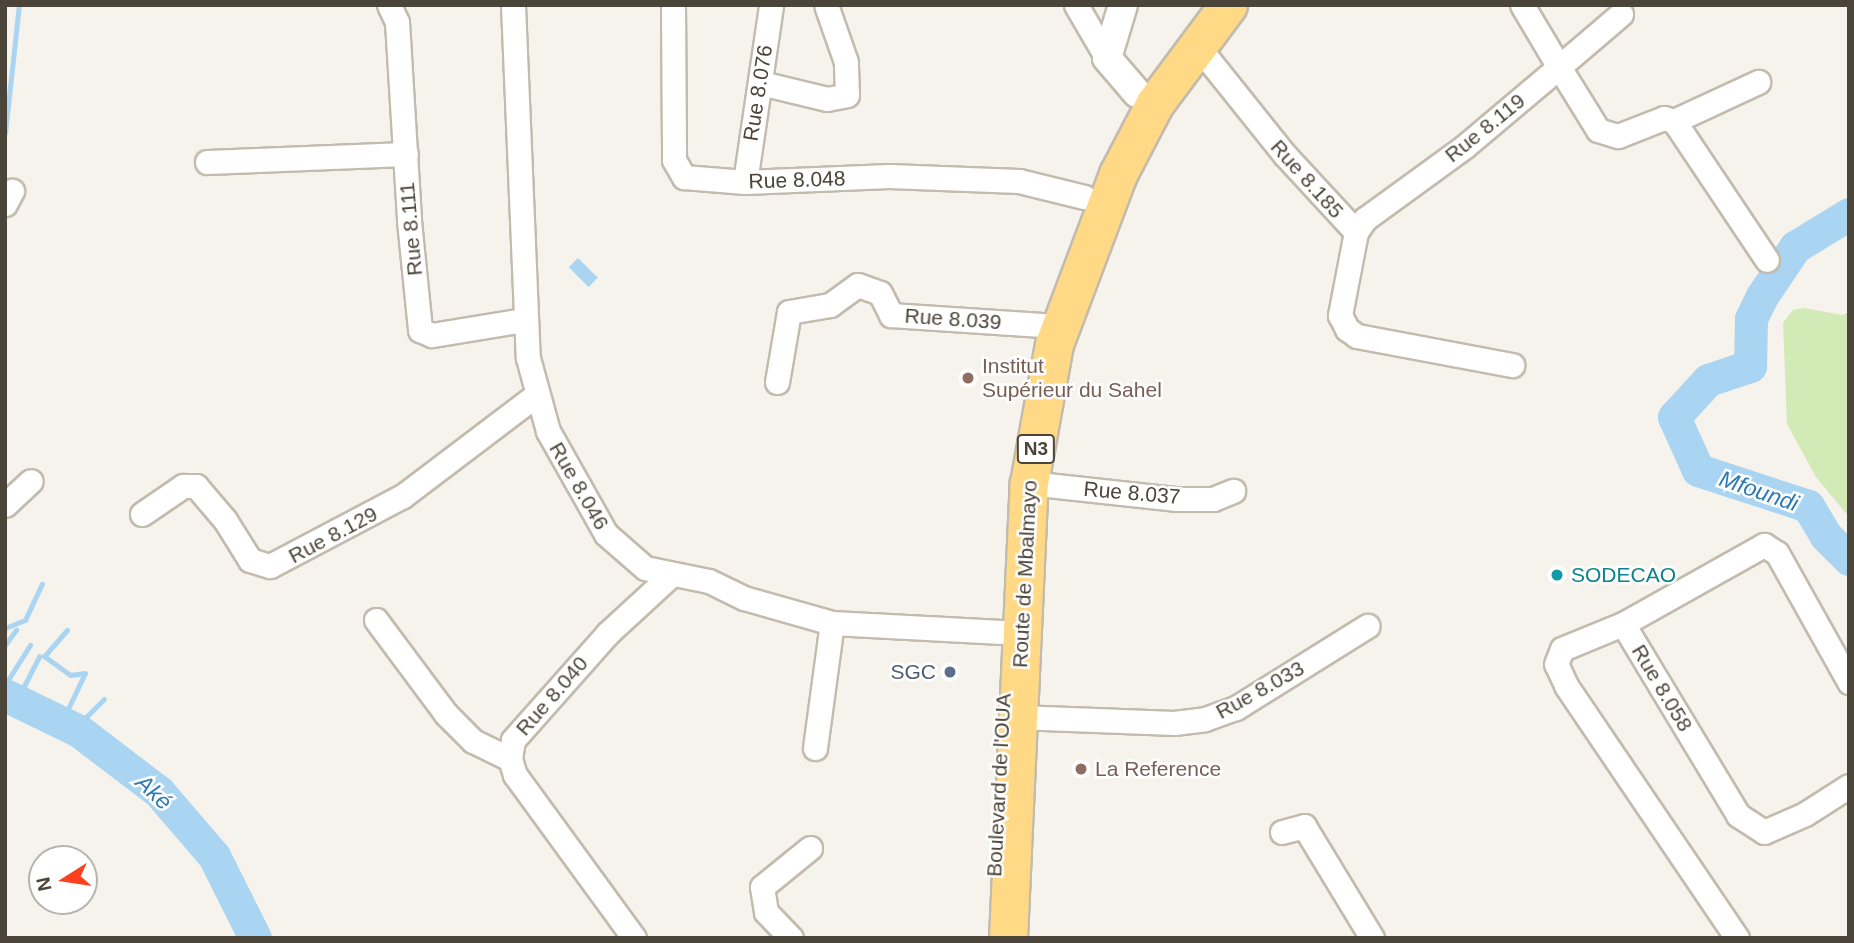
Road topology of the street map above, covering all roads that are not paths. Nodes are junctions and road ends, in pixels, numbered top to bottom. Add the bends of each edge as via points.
1 (513, 5) edge
2 (673, 5) edge
3 (771, 5) edge
4 (826, 5) edge
5 (1076, 5) edge
6 (1123, 5) edge
7 (1203, 5) edge
8 (1228, 5) edge
9 (1522, 5) edge
10 (393, 14) edge
11 (1621, 14) dead end
12 (1196, 44) junction
13 (1107, 58) junction
14 (1559, 67) junction
15 (1758, 82) dead end
16 (761, 83) junction
17 (1137, 93) junction
18 (1674, 121) junction
19 (406, 154) junction
20 (207, 162) dead end
21 (745, 182) junction
22 (1084, 197) junction
23 (1356, 232) junction
24 (1767, 260) dead end
25 (524, 320) junction
26 (1042, 325) junction
27 (1512, 365) dead end
28 (777, 382) dead end
29 (536, 395) junction
30 (31, 481) dead end
31 (1029, 484) junction
32 (1233, 491) dead end
33 (5, 505) edge
34 (142, 514) dead end
35 (671, 575) junction
36 (376, 620) dead end
37 (832, 623) junction
38 (1623, 624) junction
39 (1367, 626) dead end
40 (1014, 632) junction
41 (1849, 682) edge
42 (1017, 717) junction
43 (815, 748) dead end
44 (510, 760) junction
45 (1849, 786) edge
46 (1282, 832) dead end
47 (810, 848) dead end
48 (634, 938) edge
49 (791, 938) edge
50 (991, 938) edge
51 (1008, 938) edge
52 (1372, 938) edge
53 (1737, 938) edge

1 - 25 street, Rue 8.046
2 - 21 street, Rue 8.048 via 677,169 684,177
3 - 16 street, Rue 8.076
4 - 16 street via 846,62 847,95 827,99
5 - 13 street
6 - 13 street
7 - 17 highway, Boulevard de l'OUA / N3
8 - 12 highway, Route de Mbalmayo / N3
9 - 14 street
10 - 19 street, Rue 8.111
11 - 14 street, Rue 8.119
12 - 23 street, Rue 8.185 via 1285,155
12 - 31 highway, Route de Mbalmayo / N3 via 1155,103 1118,174 1073,286 1054,344
13 - 17 street
14 - 18 street via 1598,130 1618,136 1664,118
14 - 23 street, Rue 8.119 via 1464,147 1365,219
15 - 18 street
16 - 21 street, Rue 8.076
17 - 22 highway, Boulevard de l'OUA / N3
18 - 24 street
19 - 20 street
19 - 25 street, Rue 8.111 via 421,330 432,335
21 - 22 street, Rue 8.048 via 888,176 1018,181
22 - 26 highway, Boulevard de l'OUA / N3
23 - 27 street, Rue 8.185 via 1340,315 1347,329 1357,336
25 - 29 street, Rue 8.046
26 - 28 street, Rue 8.039 via 891,315 880,293 858,285 830,305 789,312
26 - 40 highway, Boulevard de l'OUA / N3 via 1014,496
29 - 34 street, Rue 8.129 via 403,496 270,566 250,560 225,520 195,486 183,486
29 - 35 street, Rue 8.046 via 574,484 606,534 645,568
30 - 33 street
31 - 32 street, Rue 8.037 via 1177,499 1213,499
31 - 40 highway, Route de Mbalmayo / N3
35 - 37 street, Rue 8.046 via 709,581 744,598
35 - 44 street, Rue 8.040 via 608,633 513,740
36 - 44 street via 446,714 473,741
37 - 40 street, Rue 8.046
37 - 43 street
38 - 41 street via 1764,545 1777,553
38 - 45 street, Rue 8.058 via 1738,815 1764,832
38 - 53 street, Rue 8.058 via 1562,649 1556,664
39 - 42 street, Rue 8.033 via 1236,708 1205,719 1174,723
40 - 42 highway, Route de Mbalmayo / N3
40 - 50 highway, Boulevard de l'OUA / N3
42 - 51 highway, Route de Mbalmayo / N3
44 - 48 street, Rue 8.040 via 515,775
46 - 52 street via 1304,826
47 - 49 street via 762,887 766,912

